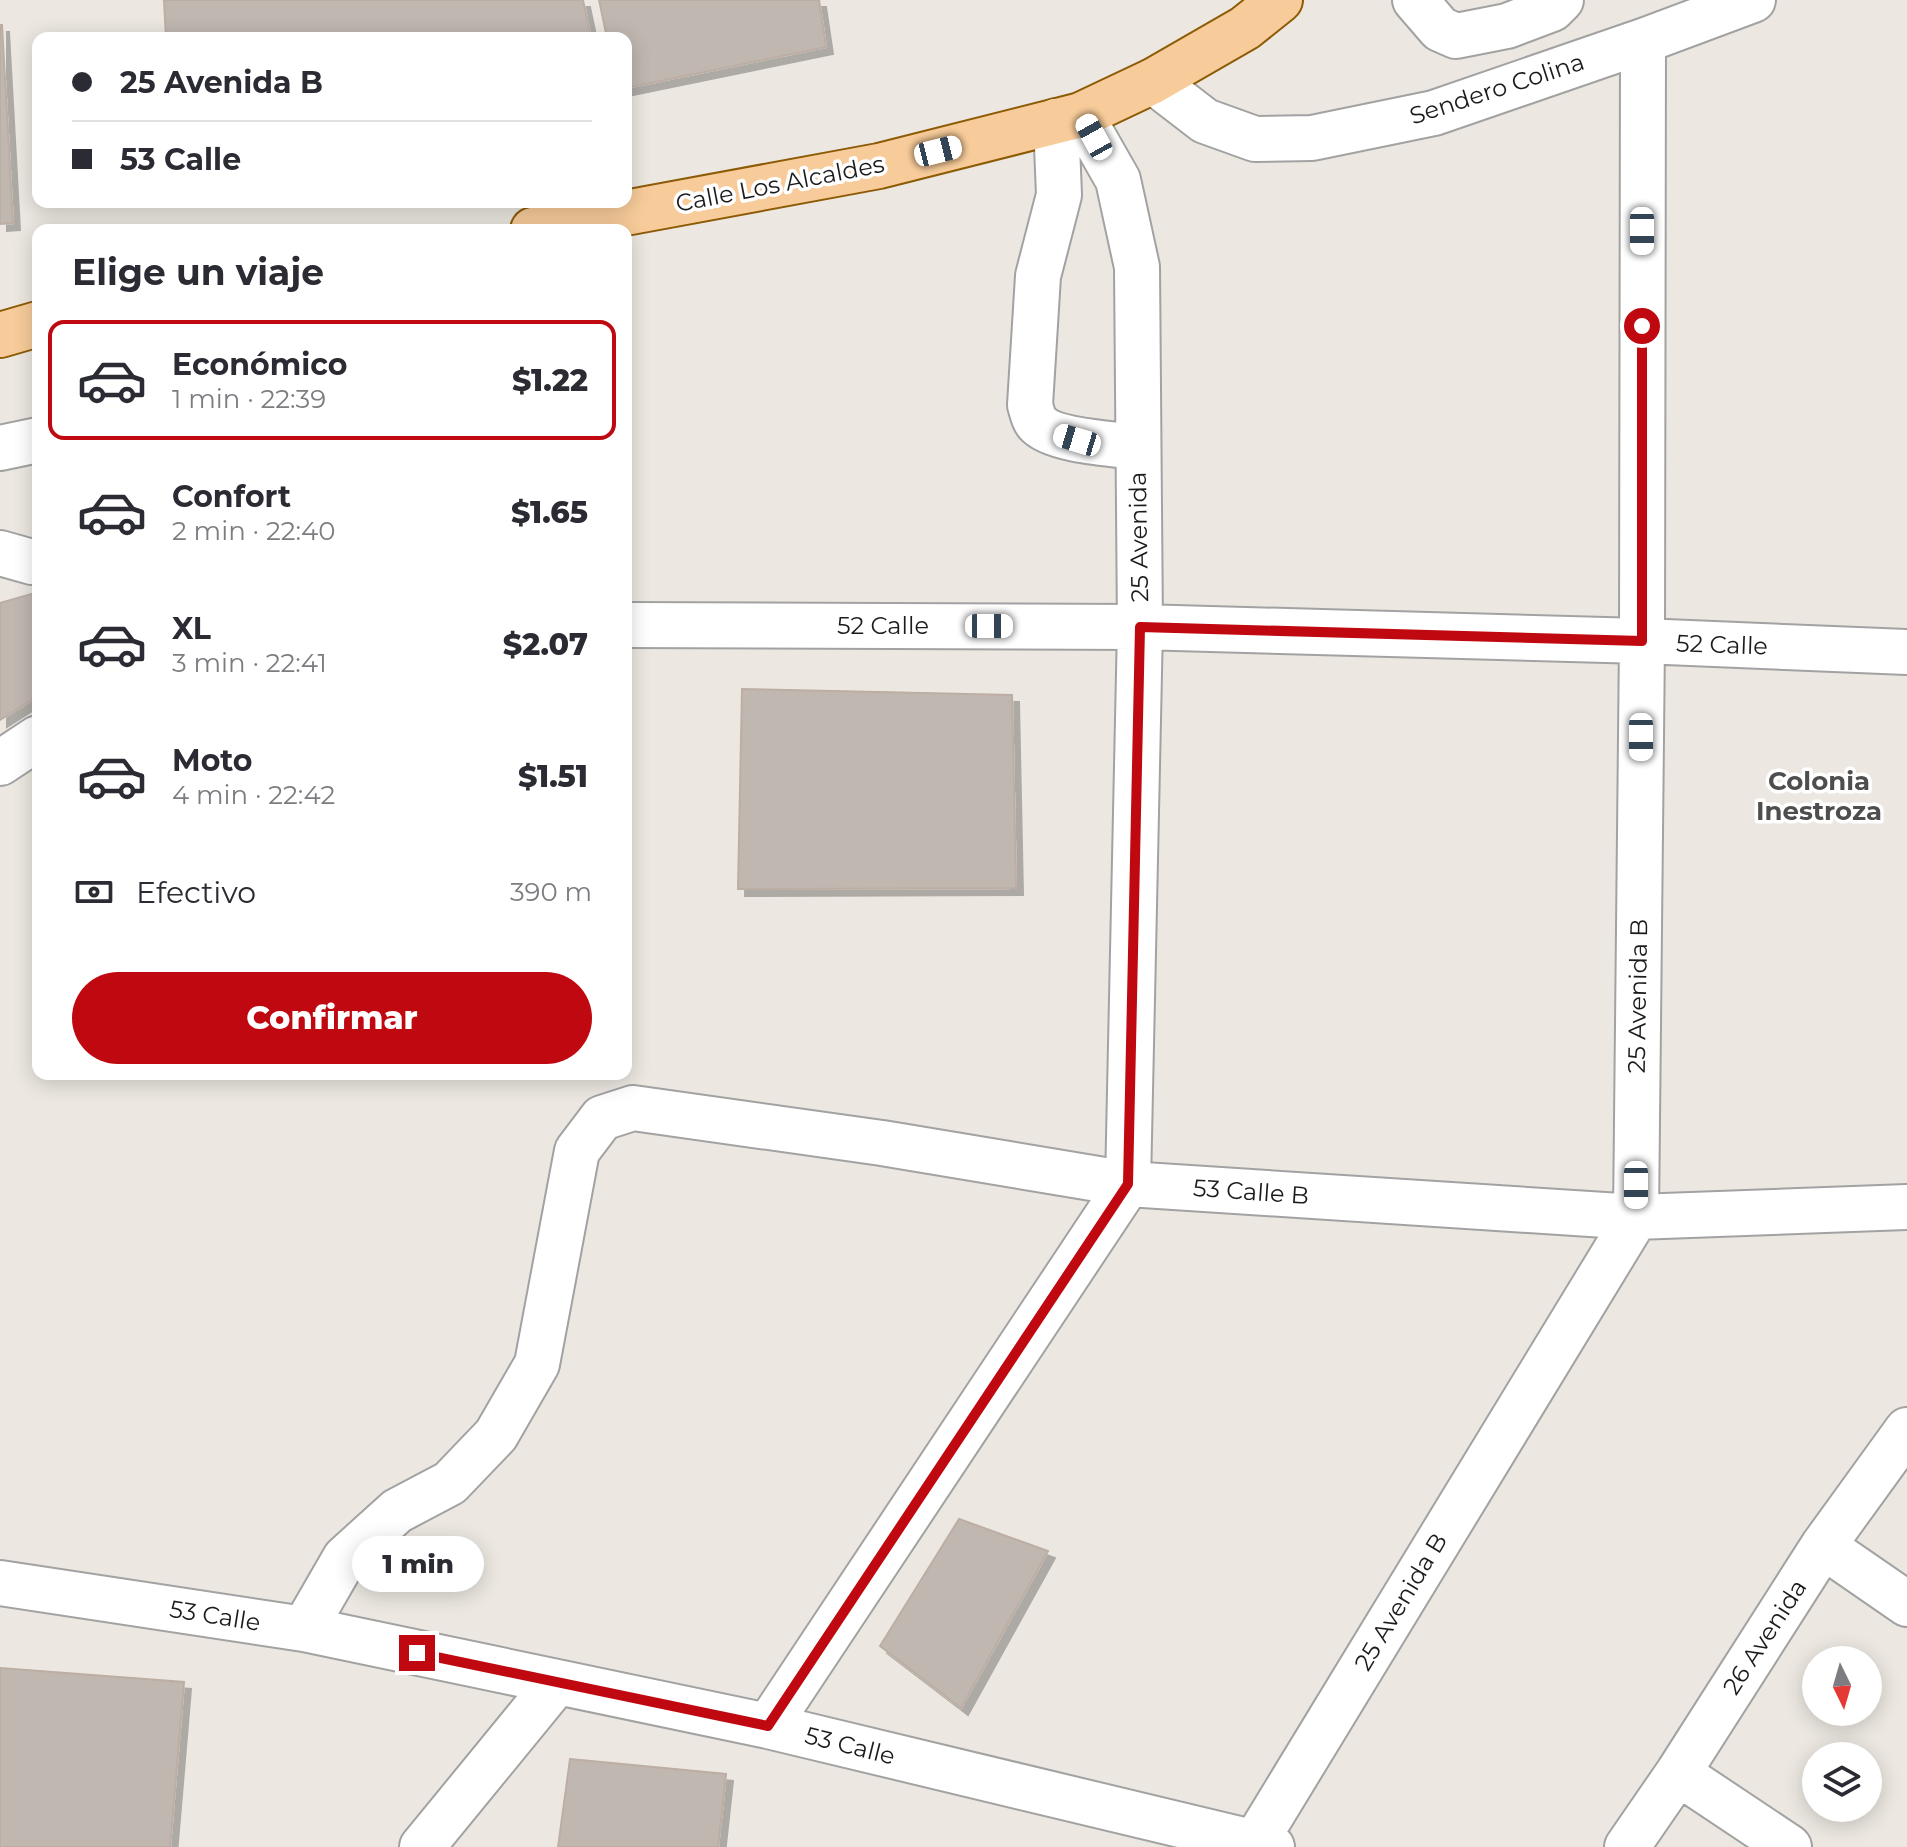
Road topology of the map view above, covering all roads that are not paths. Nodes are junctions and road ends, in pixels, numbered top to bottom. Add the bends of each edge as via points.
1 (1280, 0) edge
2 (1415, 0) edge
3 (1561, 0) edge
4 (1753, 0) edge
5 (1643, 41) junction
6 (1153, 81) junction
7 (1069, 118) junction
8 (565, 224) edge
9 (32, 326) edge
10 (0, 335) edge
11 (32, 441) edge
12 (1138, 447) junction
13 (0, 448) edge
14 (0, 553) edge
15 (32, 562) edge
16 (632, 625) edge
17 (1140, 627) junction
18 (1642, 641) junction
19 (1907, 652) edge
20 (32, 742) edge
21 (0, 763) edge
22 (1128, 1184) junction
23 (1907, 1207) edge
24 (1636, 1217) junction
25 (1907, 1430) edge
26 (1823, 1546) junction
27 (0, 1583) edge
28 (1907, 1604) edge
29 (304, 1629) junction
30 (557, 1682) junction
31 (768, 1726) junction
32 (1678, 1773) junction
33 (1263, 1846) edge
34 (422, 1847) edge
35 (1627, 1847) edge
36 (1789, 1847) edge

1 - 6 main road, Calle Los Alcaldes via 1245,28
2 - 3 street via 1440,29 1456,36 1507,26 1552,9
4 - 5 street, Sendero Colina
5 - 6 street, Sendero Colina via 1434,113 1312,138 1255,139 1205,121
5 - 18 street, 25 Avenida B
6 - 7 main road, Calle Los Alcaldes
7 - 8 main road, Calle Los Alcaldes via 879,166
7 - 12 street, 25 Avenida via 1118,180 1137,267
7 - 12 street via 1059,195 1038,276 1030,405 1036,423 1048,431
9 - 10 main road
11 - 13 street
12 - 17 street, 25 Avenida
14 - 15 street
16 - 17 street, 52 Calle
17 - 18 street, 52 Calle
17 - 22 street, 25 Avenida
18 - 19 street, 52 Calle
18 - 24 street, 25 Avenida B
20 - 21 street
22 - 24 street, 53 Calle B
22 - 29 street, 53 Calle B via 633,1108 602,1118 577,1151 537,1364 496,1435 450,1483 397,1511 345,1558
22 - 31 street
23 - 24 street, 53 Calle B
24 - 33 street, 25 Avenida B
25 - 26 street, 26 Avenida
26 - 28 street
26 - 32 street, 26 Avenida
27 - 29 street, 53 Calle
29 - 30 street, 53 Calle
30 - 31 street, 53 Calle
30 - 34 street
31 - 33 street, 53 Calle
32 - 35 street, 26 Avenida
32 - 36 street

